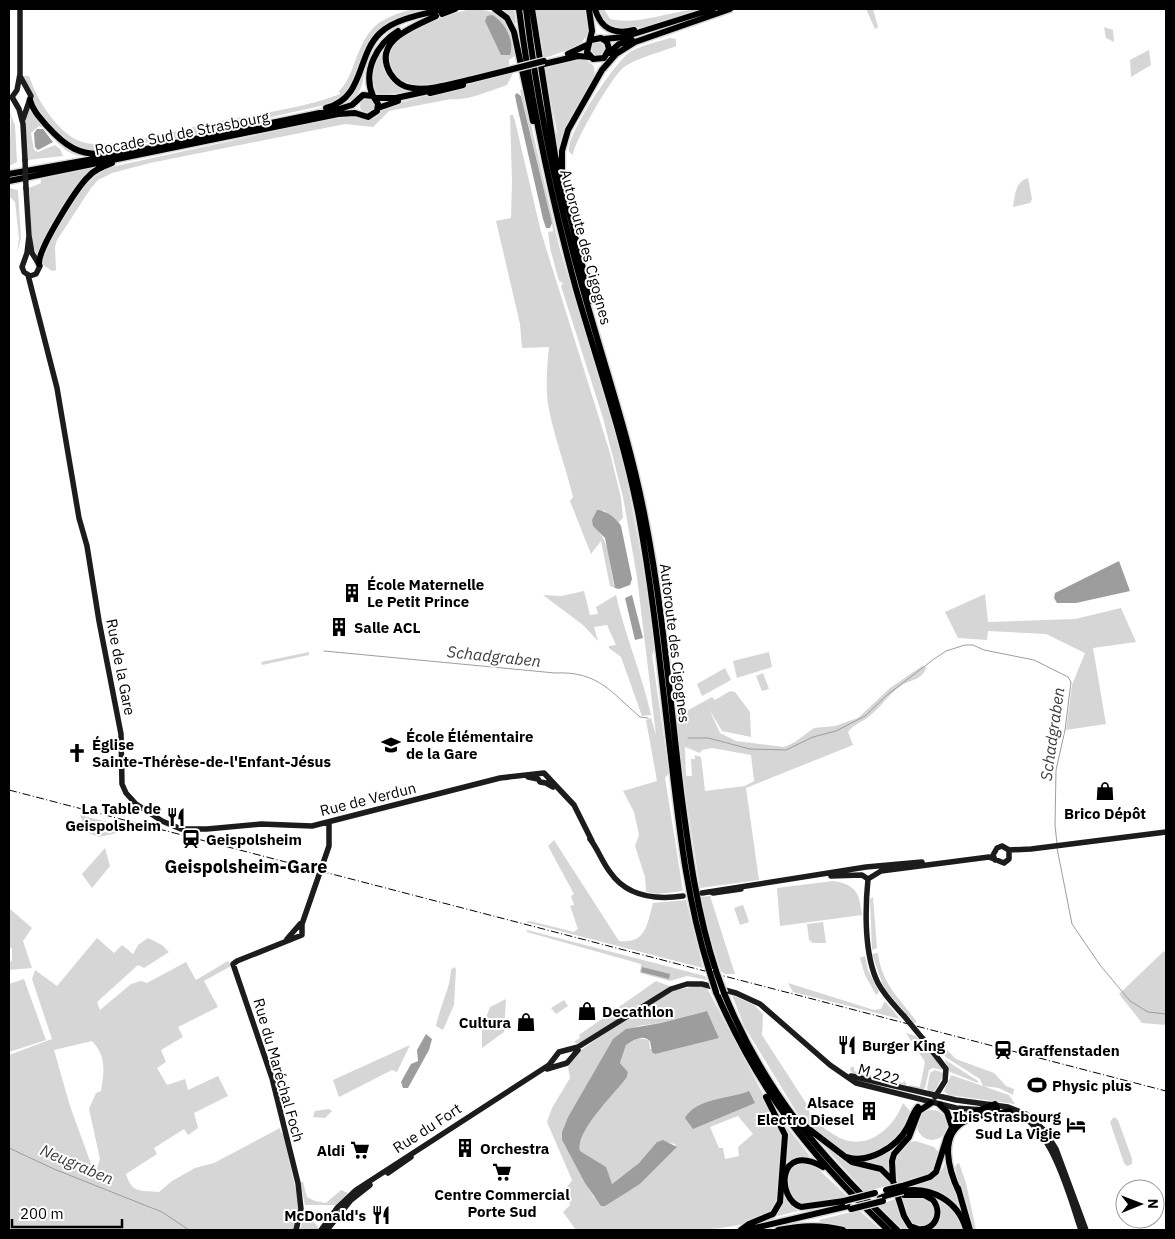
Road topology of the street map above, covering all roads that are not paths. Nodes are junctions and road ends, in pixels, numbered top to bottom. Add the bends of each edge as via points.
1 (20, 9) edge
2 (445, 9) edge
3 (455, 9) edge
4 (495, 9) edge
5 (519, 9) edge
6 (526, 9) edge
7 (532, 9) edge
8 (592, 9) edge
9 (713, 9) edge
10 (730, 9) edge
11 (436, 16) junction
12 (700, 19) junction
13 (667, 24) junction
14 (602, 38) junction
15 (589, 43) junction
16 (609, 53) junction
17 (590, 57) junction
18 (544, 62) junction
19 (509, 71) junction
20 (20, 74) junction
21 (473, 79) junction
22 (25, 89) junction
23 (17, 90) junction
24 (374, 97) junction
25 (358, 98) junction
26 (28, 103) junction
27 (18, 106) junction
28 (378, 108) junction
29 (360, 115) junction
30 (278, 122) junction
31 (23, 124) junction
32 (157, 149) junction
33 (9, 174) edge
34 (9, 181) edge
35 (551, 189) junction
36 (570, 219) junction
37 (29, 236) junction
38 (25, 260) junction
39 (37, 261) junction
40 (31, 275) junction
41 (607, 370) junction
42 (166, 823) joint
43 (329, 823) junction
44 (1166, 832) edge
45 (994, 852) junction
46 (1010, 853) junction
47 (995, 860) junction
48 (867, 874) junction
49 (683, 896) dead end
50 (733, 1029) junction
51 (597, 1035) junction
52 (565, 1052) junction
53 (569, 1059) junction
54 (558, 1060) junction
55 (844, 1075) junction
56 (936, 1096) junction
57 (931, 1103) junction
58 (940, 1105) junction
59 (996, 1108) junction
60 (986, 1110) junction
61 (1010, 1112) junction
62 (793, 1117) junction
63 (952, 1128) junction
64 (841, 1155) junction
65 (826, 1168) junction
66 (892, 1181) junction
67 (903, 1190) junction
68 (959, 1192) junction
69 (883, 1196) junction
70 (831, 1204) junction
71 (848, 1205) junction
72 (743, 1229) edge
73 (298, 1230) edge
74 (321, 1230) edge
75 (327, 1230) edge
76 (765, 1230) edge
77 (778, 1230) edge
78 (843, 1230) edge
79 (888, 1230) edge
80 (897, 1230) edge
81 (966, 1230) edge
82 (970, 1230) edge
83 (1081, 1230) edge
84 (1086, 1230) edge

1 - 20 main road
2 - 25 highway via 402,25 382,40 371,58 365,90
2 - 30 highway via 401,22 381,32 371,46 355,86 344,100 331,107
3 - 11 highway
4 - 35 highway via 507,18 514,32
5 - 35 highway, Autoroute des Cigognes
6 - 41 highway, Autoroute des Cigognes via 554,172
7 - 36 highway via 550,127
8 - 13 highway via 604,27 616,32
8 - 14 highway
8 - 15 highway
9 - 13 highway
10 - 12 highway
11 - 21 highway via 393,39 386,58 391,75 399,83 413,88
11 - 24 highway via 400,30 380,47 370,73
12 - 16 highway via 619,44
12 - 36 highway via 628,46 602,70 563,144 562,174
13 - 14 highway via 624,37
14 - 15 highway
14 - 16 highway via 609,45
15 - 17 highway via 587,52
15 - 18 highway via 577,51
16 - 17 highway via 601,60
17 - 18 highway
18 - 19 highway, bridge
19 - 21 highway
19 - 28 highway
20 - 22 main road
20 - 23 main road
21 - 24 highway via 396,98
22 - 23 main road
22 - 26 main road via 30,94
23 - 27 main road via 12,97
24 - 25 highway via 366,94
24 - 28 highway
25 - 29 highway via 356,110
25 - 30 highway, Rocade Sud de Strasbourg via 346,107
26 - 27 main road
26 - 31 main road
26 - 32 highway via 54,134 76,150 98,154
27 - 31 main road
28 - 29 highway via 372,116
29 - 32 highway, Rocade Sud de Strasbourg via 338,114
30 - 32 highway, Rocade Sud de Strasbourg
31 - 37 main road, bridge
32 - 33 highway, Rocade Sud de Strasbourg
32 - 34 highway, Rocade Sud de Strasbourg
32 - 39 highway via 108,164 89,176
35 - 50 highway, Autoroute des Cigognes, bridge via 573,276 620,433 634,496 650,587 689,892 716,992
36 - 41 highway
37 - 38 main road
37 - 39 main road
38 - 39 main road
38 - 40 main road via 22,270
39 - 40 main road via 39,270
40 - 42 main road, Rue de la Gare via 57,388 83,545 121,734 123,787 136,804
41 - 62 highway, Autoroute des Cigognes, bridge via 646,522 690,860 702,925 724,994 746,1043
42 - 43 main road, Rue de Verdun via 181,829
43 - 49 main road, Rue de Verdun via 500,778 545,774 547,781 574,805 616,880 632,892 660,899
43 - 73 main road, Rue du Maréchal Foch via 330,843 298,932 233,964 272,1078 298,1183 301,1209
44 - 46 main road
45 - 46 main road via 1000,846
45 - 47 main road
45 - 48 main road via 872,868
46 - 47 main road via 1004,863
47 - 48 main road via 989,857
48 - 48 main road via 773,883 702,893
48 - 56 main road, bridge via 869,952 878,984 943,1062 947,1074
50 - 65 highway, Autoroute des Cigognes via 771,1097
50 - 72 highway via 735,1039 782,1125 786,1141 778,1206 768,1217
51 - 52 main road, Rue du Fort / M 222
51 - 53 main road, Rue du Fort / M 222
51 - 55 main road, Rue du Fort / M 222 via 671,989 702,984 736,993 760,1004
52 - 53 main road
52 - 54 main road, Rue du Fort via 559,1052
53 - 54 main road, Rue du Fort via 565,1064
54 - 74 main road, Rue du Fort via 356,1190
54 - 75 main road, Rue du Fort via 371,1184 351,1200
55 - 56 main road, M 222
55 - 57 main road, M 222 / M 222 via 864,1085
56 - 57 main road
56 - 59 main road
57 - 58 main road
57 - 64 highway via 918,1106 901,1137 879,1153 860,1159
57 - 66 highway via 919,1112 909,1137 894,1154
58 - 60 main road
58 - 63 highway via 947,1112
59 - 60 highway
59 - 61 main road
59 - 68 highway via 964,1122 948,1141 947,1156
59 - 84 main road via 1026,1114 1044,1130 1061,1160
60 - 63 highway via 956,1119
61 - 68 highway via 966,1124 951,1142 950,1156
61 - 83 main road via 1028,1121 1046,1140
62 - 64 highway
62 - 80 highway, Autoroute des Cigognes via 821,1153
63 - 67 highway via 936,1172
64 - 66 highway via 856,1164 882,1169
65 - 70 highway via 812,1161 797,1160 789,1165 785,1190 788,1199 798,1206 811,1208
65 - 79 highway, Autoroute des Cigognes
66 - 67 highway via 907,1223 918,1229 930,1227 938,1212 933,1200
67 - 69 highway, bridge
67 - 81 highway via 920,1190 943,1198 960,1215
68 - 82 highway
69 - 71 highway, bridge
69 - 71 highway, bridge
70 - 71 highway
70 - 72 highway
71 - 72 highway
71 - 76 highway
77 - 78 highway via 808,1225

